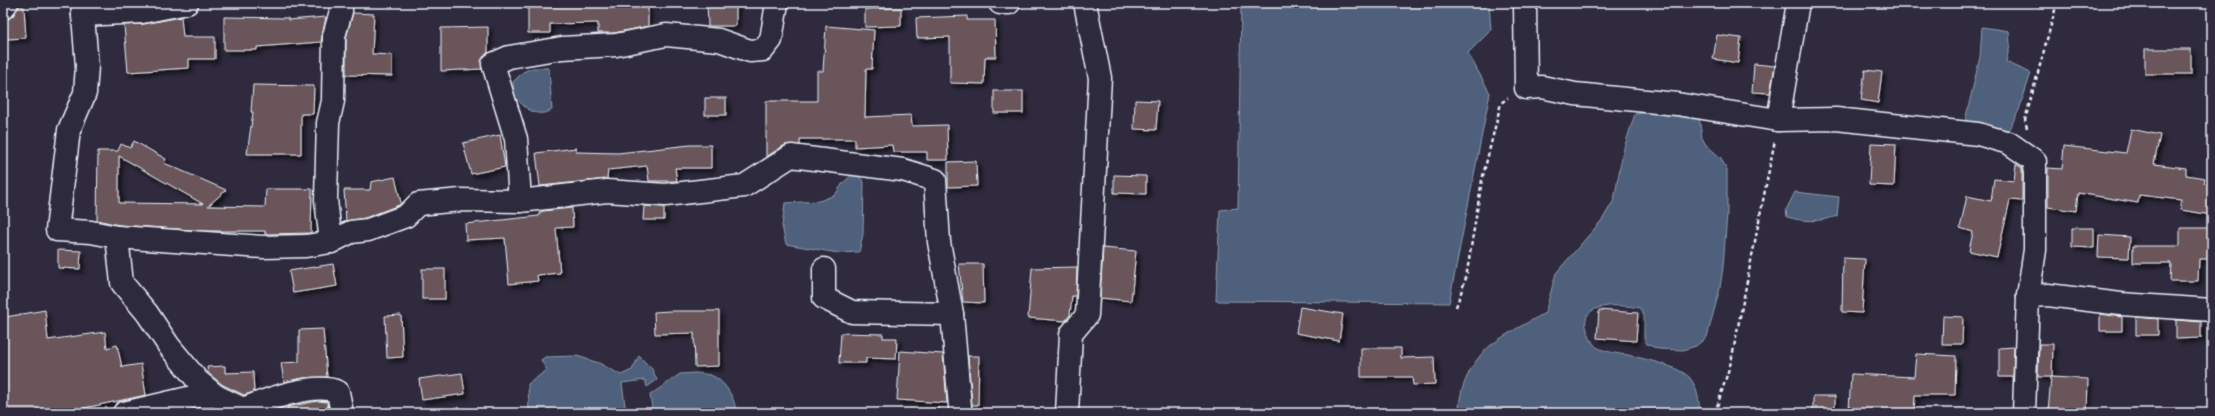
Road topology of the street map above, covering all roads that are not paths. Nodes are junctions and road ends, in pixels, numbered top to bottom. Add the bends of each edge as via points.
1 (7, 3) edge
2 (187, 3) edge
3 (341, 3) edge
4 (777, 3) edge
5 (1000, 3) edge
6 (1008, 3) edge
7 (1085, 3) edge
8 (1525, 3) edge
9 (1798, 3) edge
10 (3, 8) edge
11 (83, 9) edge
12 (1778, 120) junction
13 (520, 201) junction
14 (117, 237) junction
15 (331, 242) junction
16 (824, 269) dead end
17 (2028, 296) junction
18 (2212, 310) edge
19 (952, 314) junction
20 (216, 396) junction
21 (960, 408) road end
22 (124, 413) edge
23 (342, 413) edge
24 (1067, 413) edge
25 (2024, 413) edge

1 - 10 street
2 - 11 street via 142,12
3 - 15 street via 334,36 333,100 328,123 326,158 326,200
4 - 13 street via 771,40 763,50 750,51 719,40 666,35 616,45 562,48 509,57 493,64 516,139
5 - 6 street
7 - 24 street via 1100,78 1087,316 1071,334
8 - 12 street via 1526,88 1542,87 1575,94 1677,104
9 - 12 street
11 - 14 street via 88,66 84,93 69,130 57,230
12 - 17 street via 1836,119 1978,134 2009,143 2035,161 2035,250
13 - 15 street via 462,200 418,204 406,216 368,230 351,232
13 - 19 street via 607,191 665,195 744,186 791,156 903,170 935,180 939,242
14 - 15 street via 264,247 306,246
14 - 20 street via 122,283 198,381
16 - 19 street via 824,298 852,312
17 - 18 street via 2048,295 2122,304
17 - 25 street
19 - 21 street
20 - 22 street via 197,396
20 - 23 street via 243,408 275,396 329,388 338,392

